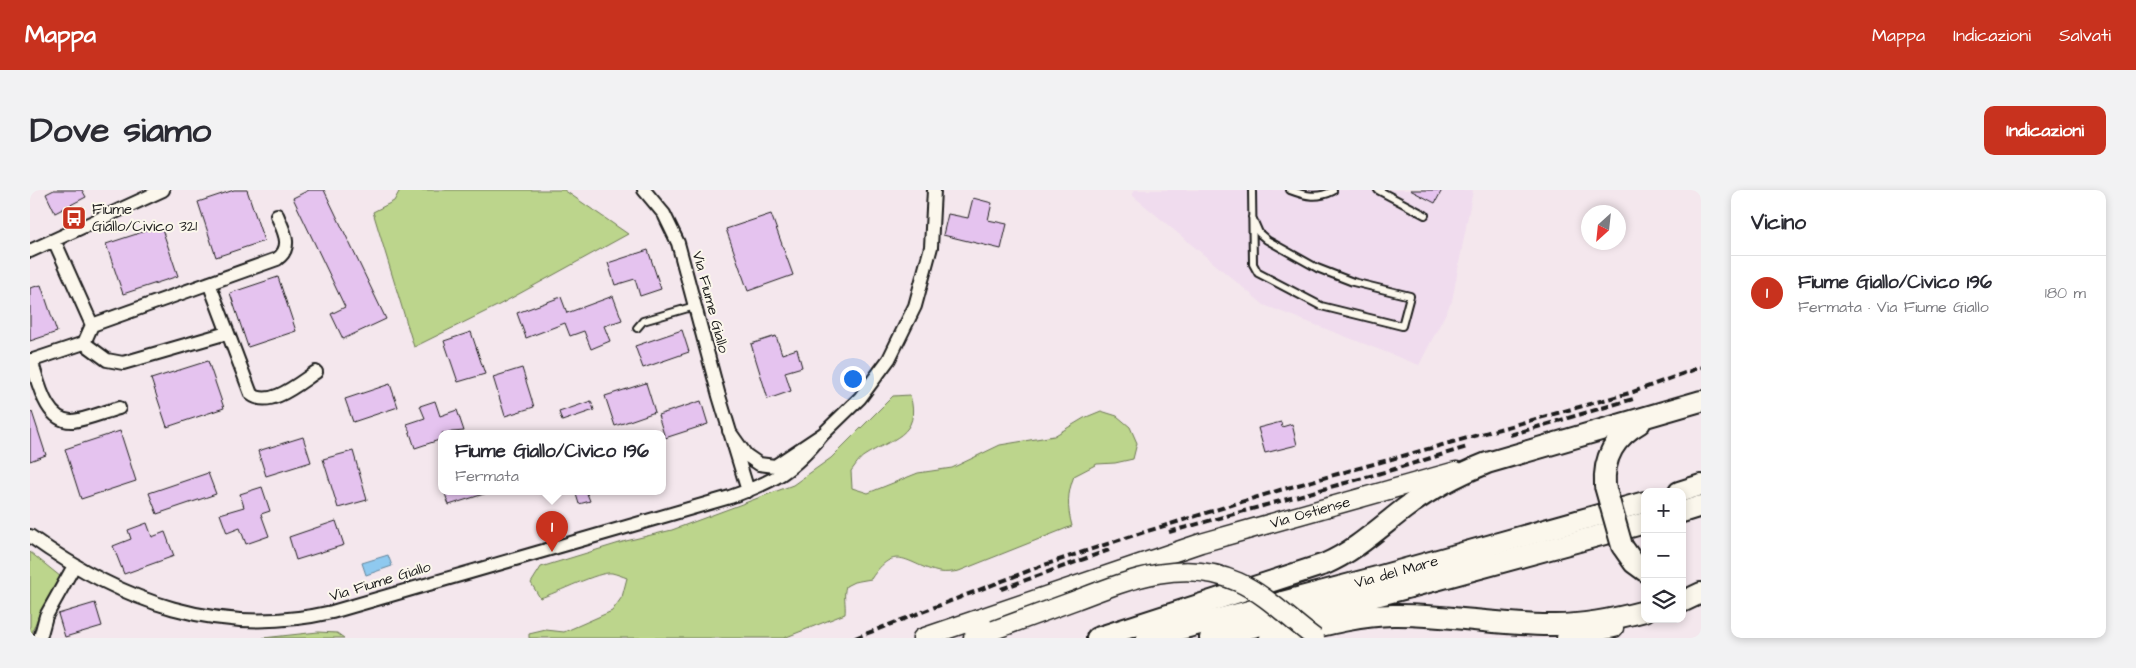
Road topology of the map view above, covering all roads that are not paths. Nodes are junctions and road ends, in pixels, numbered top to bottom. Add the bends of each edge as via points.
1 (163, 190) edge
2 (644, 190) edge
3 (934, 190) edge
4 (1252, 190) edge
5 (1290, 190) edge
6 (1378, 190) edge
7 (1333, 192) dead end
8 (277, 215) dead end
9 (1425, 215) dead end
10 (1252, 217) junction
11 (54, 240) junction
12 (30, 251) edge
13 (209, 283) junction
14 (696, 306) junction
15 (92, 325) junction
16 (637, 328) dead end
17 (227, 333) junction
18 (84, 343) junction
19 (30, 361) edge
20 (316, 372) dead end
21 (1701, 401) edge
22 (119, 408) dead end
23 (1659, 412) junction
24 (729, 431) junction
25 (823, 434) junction
26 (1487, 463) junction
27 (1701, 485) edge
28 (1686, 490) edge
29 (748, 491) junction
30 (1641, 503) edge
31 (1701, 506) edge
32 (1686, 511) edge
33 (1641, 524) edge
34 (30, 536) edge
35 (74, 566) junction
36 (1641, 568) edge
37 (1686, 584) edge
38 (1701, 585) edge
39 (1701, 594) edge
40 (1686, 600) edge
41 (1641, 612) edge
42 (1641, 620) edge
43 (1627, 625) junction
44 (40, 638) edge
45 (922, 638) edge
46 (973, 638) edge
47 (1097, 638) edge
48 (1147, 638) edge
49 (1210, 638) edge
50 (1270, 638) edge
51 (1315, 638) edge
52 (1566, 638) edge
53 (1593, 638) edge

1 - 11 street
2 - 14 street, Via Fiume Giallo via 664,214 676,237
3 - 25 street, Via Fiume Giallo via 934,226 929,257 906,326 867,390
4 - 10 lane
5 - 7 lane via 1313,197
6 - 9 lane
8 - 13 street via 287,240 281,256
10 - 10 lane via 1253,264 1264,277 1321,306 1402,326 1410,296 1354,282 1317,268 1266,240
11 - 12 street
11 - 15 street
13 - 15 street
13 - 17 street
14 - 16 lane via 643,321
14 - 24 street, Via Fiume Giallo
15 - 18 street
17 - 18 street via 123,363 104,359
17 - 20 street via 248,388 257,399 272,398
18 - 19 street
19 - 22 street via 48,406 60,418 73,421
21 - 23 main road, Via Ostiense
23 - 26 main road, Via Ostiense
23 - 36 main road, bridge via 1626,432 1614,446 1605,467 1605,486 1622,546
24 - 25 street, Via Fiume Giallo via 746,456 768,467 786,461
24 - 29 street, Via Fiume Giallo
25 - 29 street, Via Fiume Giallo via 790,470
26 - 45 main road, Via Ostiense via 1201,542
26 - 47 main road via 1429,492 1332,561
27 - 28 main road
29 - 35 street, Via Fiume Giallo via 332,612 283,622 229,621 172,609 112,588
30 - 48 main road, Via del Mare
31 - 32 main road
33 - 49 main road, Via del Mare
34 - 35 street, Via Fiume Giallo
35 - 44 street via 46,616
37 - 38 main road
39 - 40 main road
41 - 50 main road via 1591,623 1556,625 1435,616 1382,616
42 - 43 main road
43 - 52 main road
43 - 53 street
46 - 51 main road, bridge via 1133,580 1186,570 1212,573 1238,582 1271,602

